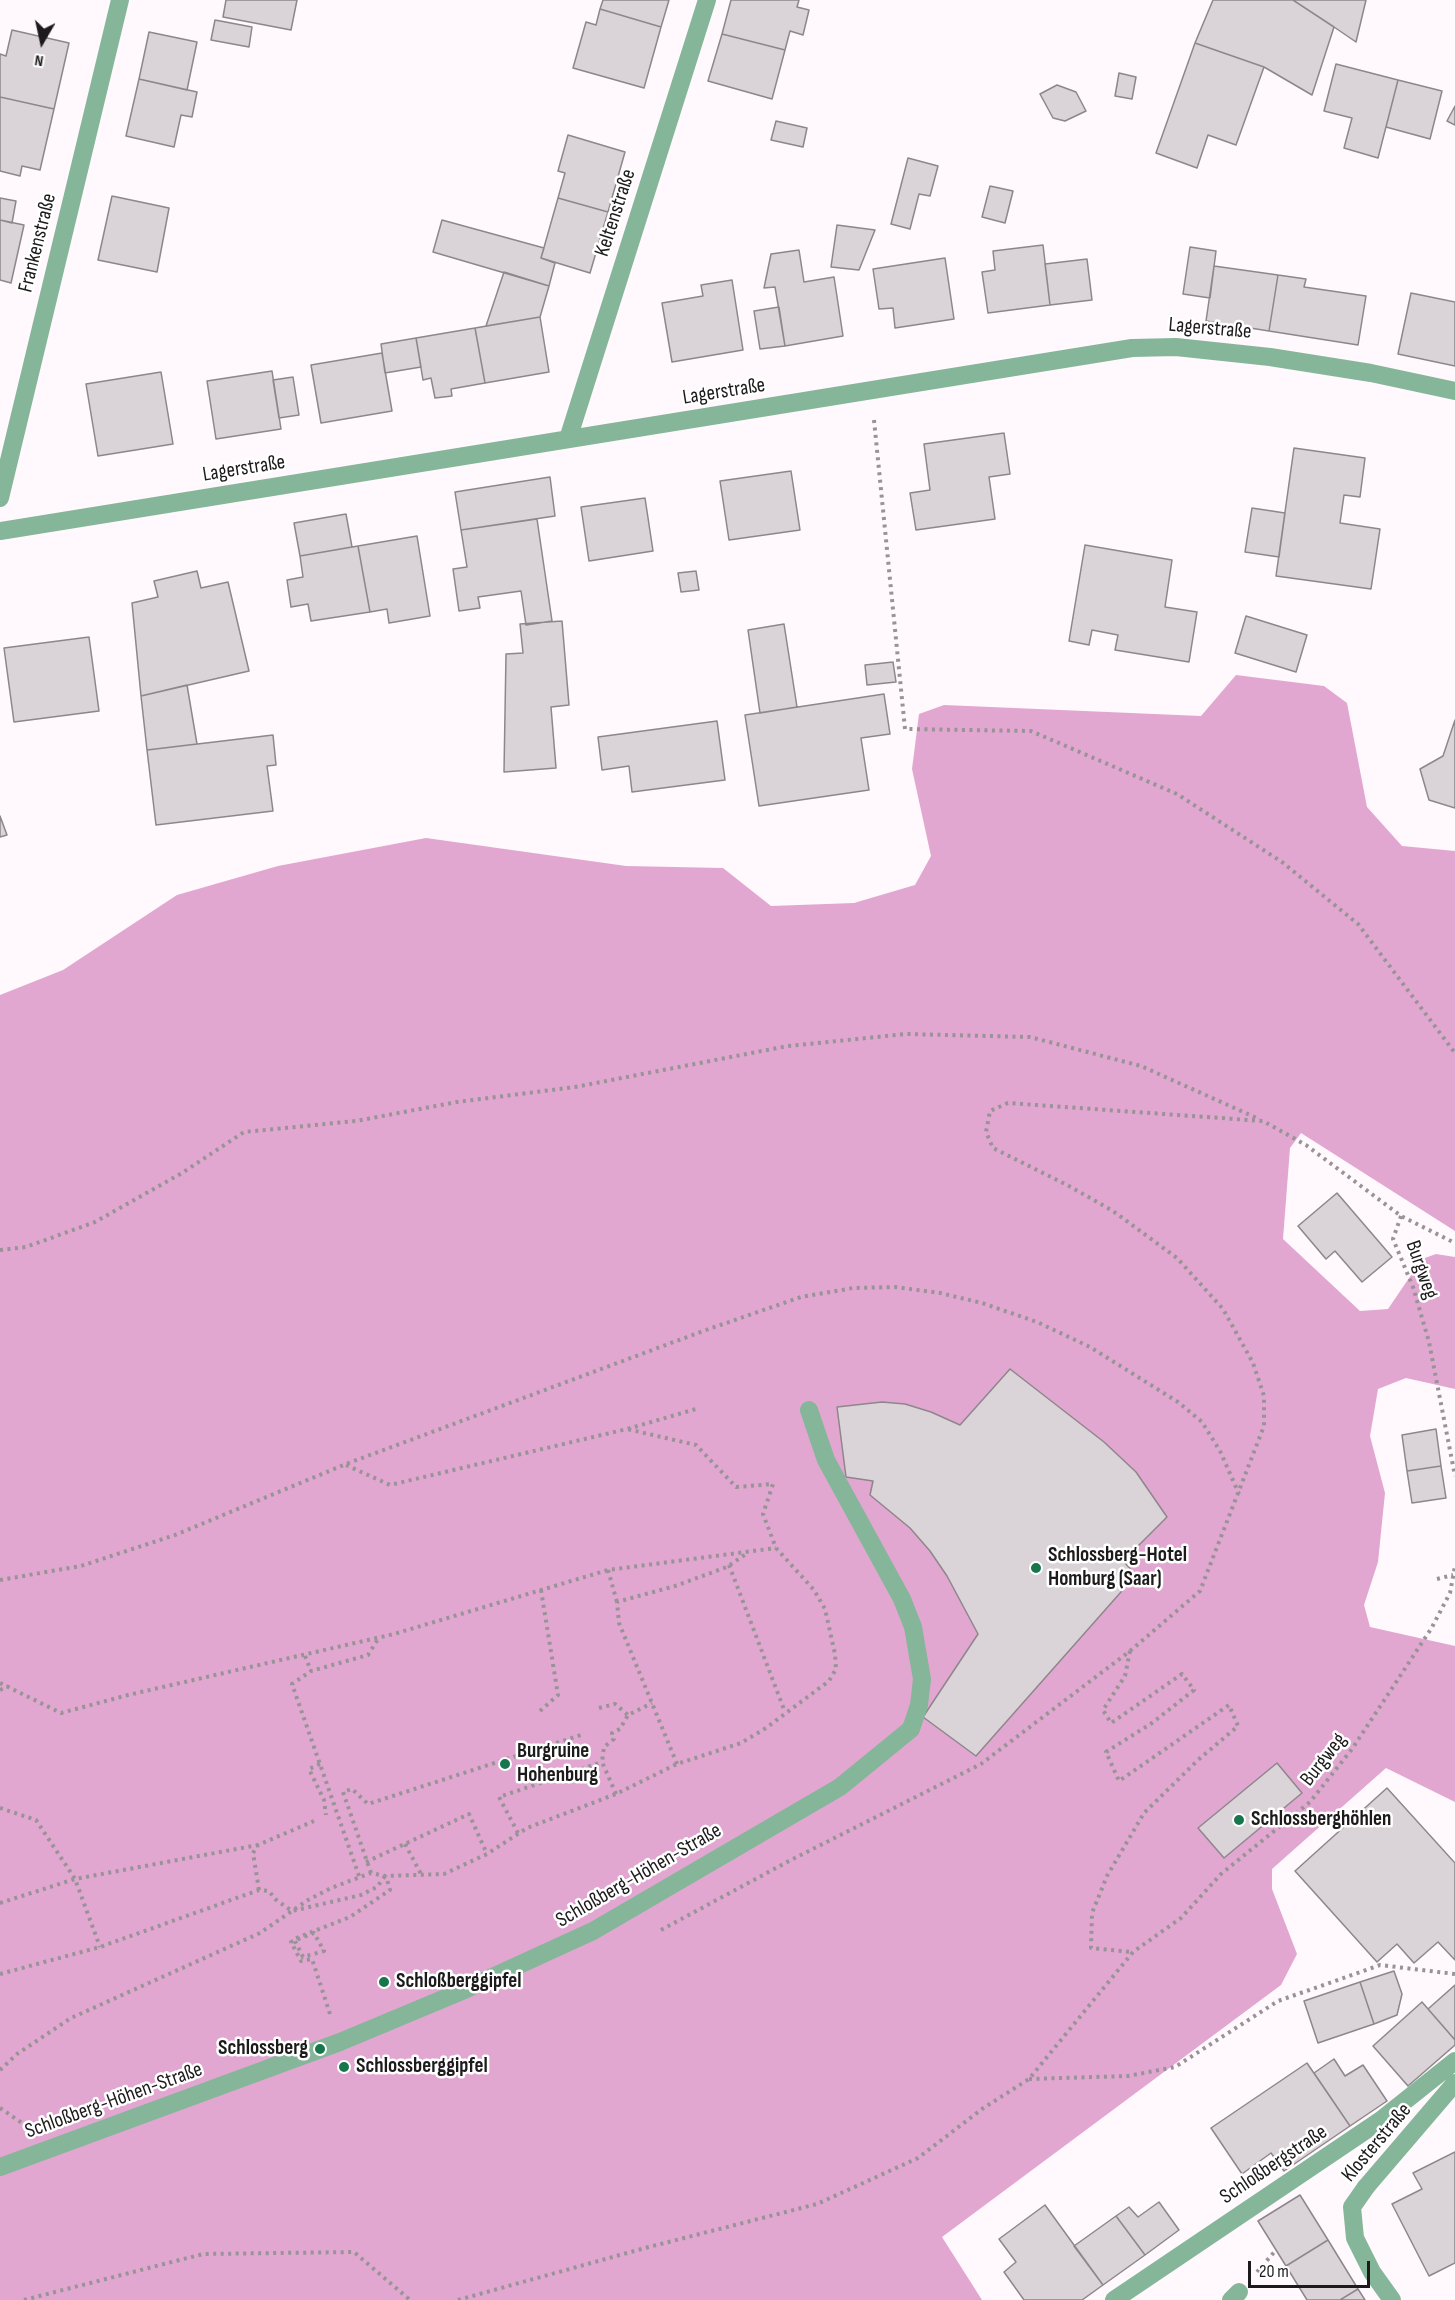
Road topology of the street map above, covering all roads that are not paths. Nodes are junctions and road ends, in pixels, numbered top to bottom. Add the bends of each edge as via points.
1 (120, 0) edge
2 (708, 0) edge
3 (1455, 391) edge
4 (568, 439) junction
5 (0, 498) edge
6 (0, 531) edge
7 (809, 1410) dead end
8 (1455, 2061) edge
9 (1455, 2084) edge
10 (0, 2167) edge
11 (1114, 2300) edge
12 (1392, 2300) edge

1 - 5 street, Frankenstraße
2 - 4 street, Keltenstraße
3 - 4 street, Lagerstraße via 1270,357 1176,347 1132,348
4 - 6 street, Lagerstraße
7 - 10 street, Schloßberg-Höhen-Straße via 826,1460 902,1599 913,1627 922,1679 911,1729 840,1787 613,1921 340,2042
8 - 11 street, Schloßbergstraße via 1381,2120
9 - 12 street, Klosterstraße via 1352,2207 1355,2238

